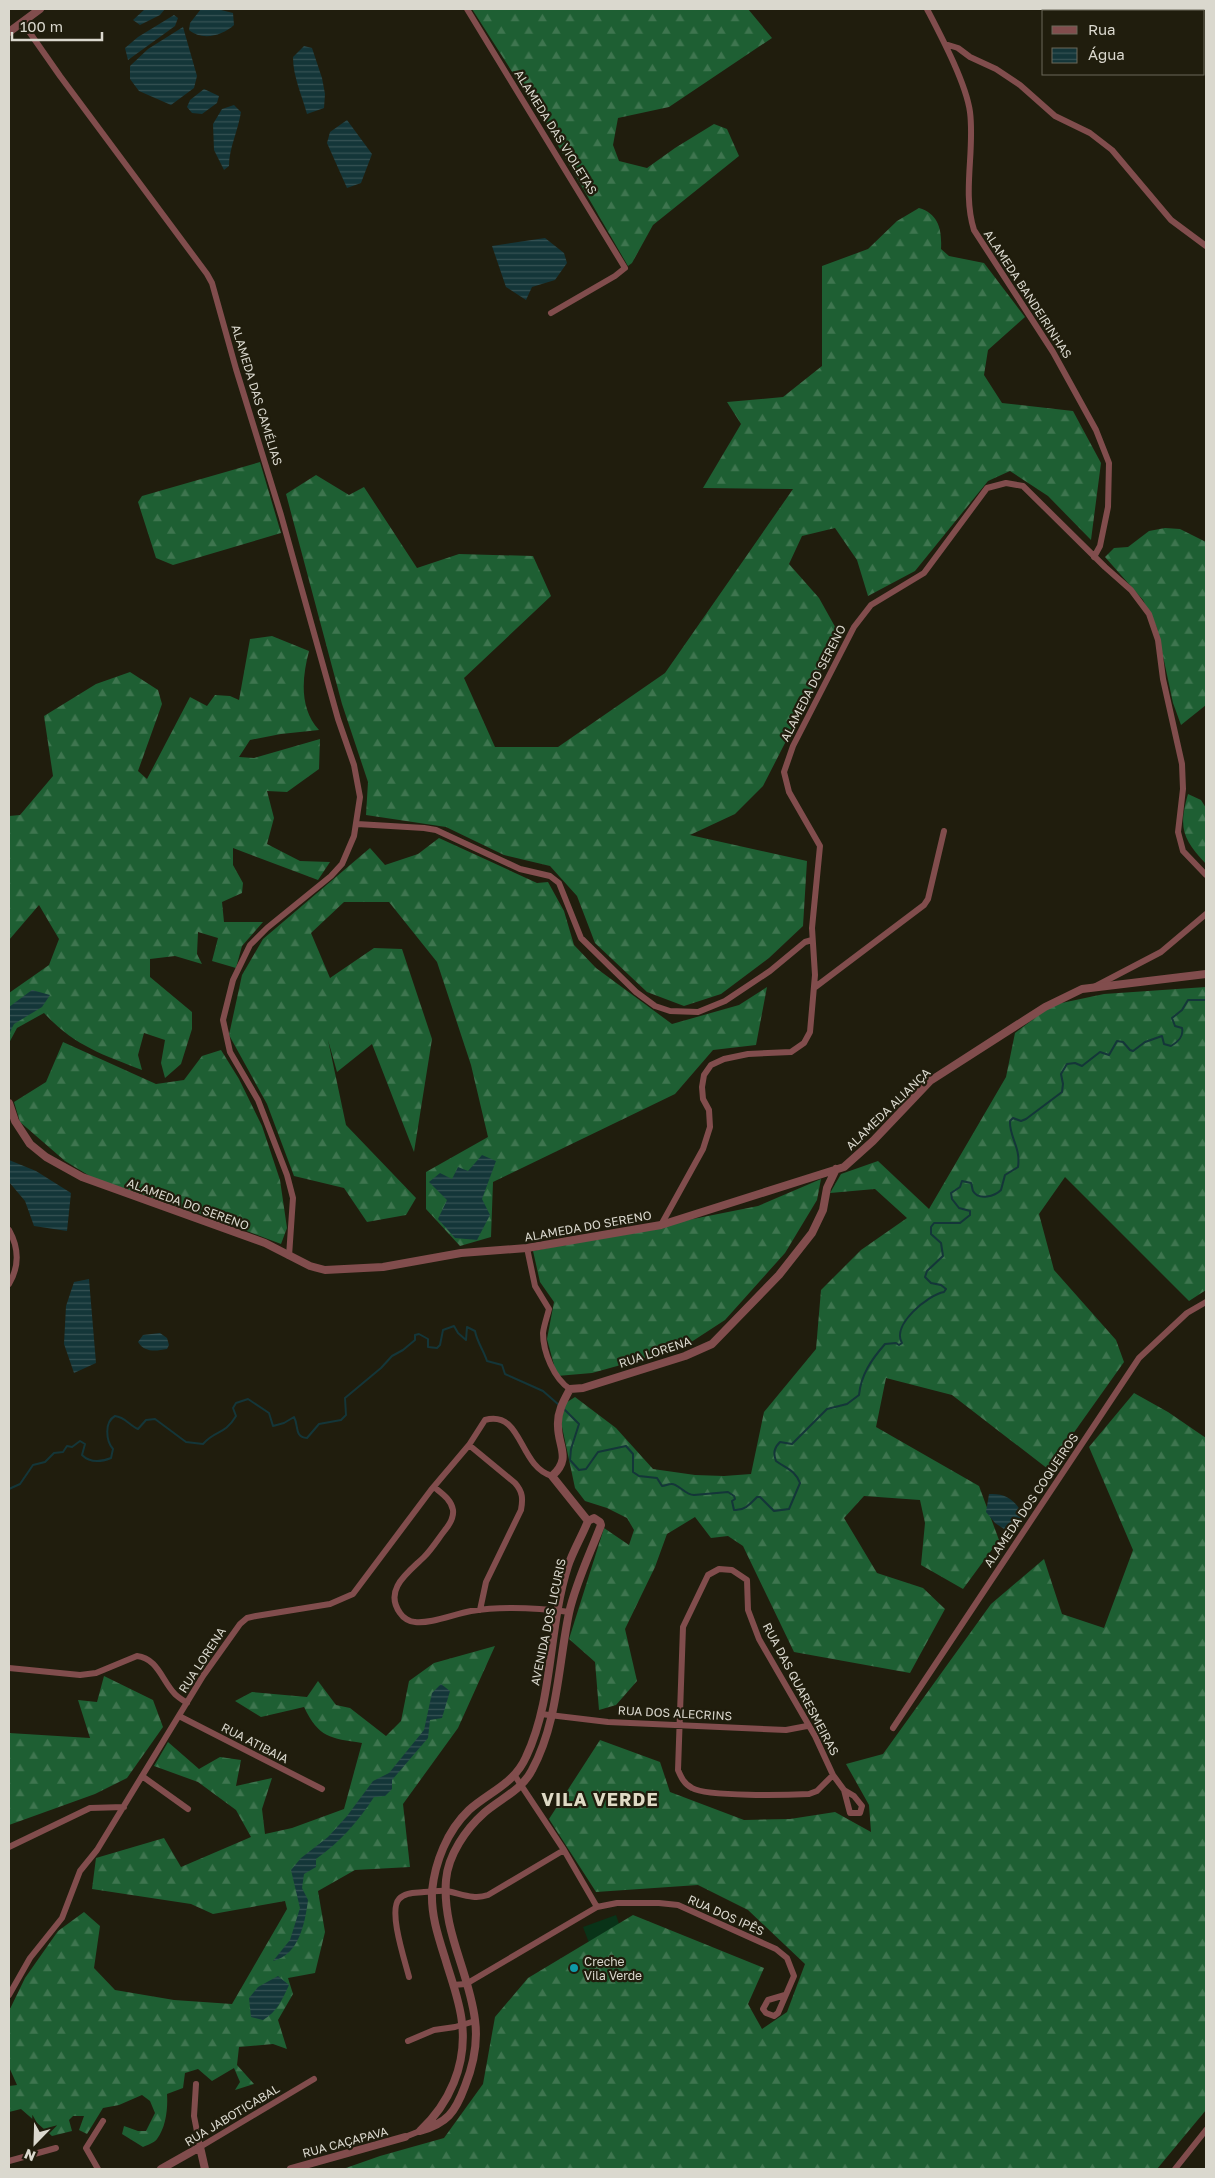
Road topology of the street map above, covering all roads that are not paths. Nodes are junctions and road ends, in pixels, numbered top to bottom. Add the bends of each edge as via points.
1 (40, 9) edge
2 (466, 9) edge
3 (927, 9) edge
4 (23, 23) junction
5 (9, 32) edge
6 (944, 44) junction
7 (1206, 246) edge
8 (551, 314) dead end
9 (1094, 557) junction
10 (357, 824) junction
11 (944, 831) dead end
12 (1206, 875) edge
13 (1206, 914) edge
14 (812, 940) junction
15 (1206, 974) edge
16 (814, 988) junction
17 (1093, 988) junction
18 (9, 1103) edge
19 (836, 1169) junction
20 (661, 1225) junction
21 (9, 1230) edge
22 (527, 1248) junction
23 (288, 1256) junction
24 (9, 1284) edge
25 (1206, 1302) edge
26 (570, 1388) junction
27 (469, 1445) junction
28 (552, 1476) junction
29 (434, 1486) junction
30 (588, 1521) junction
31 (480, 1610) junction
32 (559, 1610) junction
33 (570, 1612) junction
34 (9, 1668) edge
35 (187, 1703) junction
36 (541, 1714) junction
37 (552, 1715) junction
38 (178, 1716) junction
39 (678, 1724) junction
40 (807, 1726) junction
41 (892, 1728) dead end
42 (833, 1775) junction
43 (142, 1776) junction
44 (515, 1776) junction
45 (521, 1784) junction
46 (322, 1789) dead end
47 (844, 1790) dead end
48 (124, 1806) junction
49 (188, 1809) dead end
50 (9, 1847) edge
51 (564, 1850) junction
52 (445, 1891) junction
53 (432, 1892) junction
54 (597, 1907) junction
55 (409, 1977) dead end
56 (466, 1984) junction
57 (453, 1985) junction
58 (9, 1995) edge
59 (785, 1995) dead end
60 (475, 2021) junction
61 (462, 2024) junction
62 (408, 2041) dead end
63 (314, 2079) dead end
64 (196, 2084) dead end
65 (103, 2122) dead end
66 (1206, 2130) edge
67 (420, 2131) junction
68 (405, 2137) joint
69 (200, 2147) junction
70 (56, 2148) dead end
71 (9, 2161) edge
72 (98, 2169) edge
73 (161, 2169) edge
74 (205, 2169) edge
75 (291, 2169) edge
76 (1175, 2169) edge

1 - 4 street
2 - 8 street, ALAMEDA DAS VIOLETAS via 625,268
3 - 6 street, ALAMEDA BANDEIRINHAS
4 - 5 street
4 - 10 street, ALAMEDA DAS CAMÉLIAS via 212,283 358,780
6 - 7 street via 996,69 1055,116 1101,141 1171,220
6 - 9 street, ALAMEDA BANDEIRINHAS via 970,111 968,199 974,230 1053,352 1096,430 1109,463 1108,507 1100,546
9 - 12 street, ALAMEDA DO SERENO via 1131,590 1149,614 1156,631 1183,773 1178,832 1184,851
9 - 14 street, ALAMEDA DO SERENO via 1023,486 1006,483 987,488 924,573 871,605 854,627 792,746 784,772 788,792 820,846
10 - 14 street via 436,830 520,869 550,876 559,883 581,938 636,992 670,1012 698,1012 725,1001 770,971 804,942
10 - 23 street, ALAMEDA DAS CAMÉLIAS via 342,864 250,945 233,980 223,1020 230,1052 258,1100 287,1176 293,1198
11 - 16 street via 924,904
13 - 17 street via 1161,952
14 - 16 street, ALAMEDA DO SERENO via 816,975
15 - 17 street, ALAMEDA ALIANÇA
16 - 20 street, ALAMEDA DO SERENO via 810,1032 798,1048 791,1052 724,1058 711,1065 704,1075 703,1099 709,1110 710,1127 703,1150
17 - 19 street, ALAMEDA ALIANÇA via 1074,992 1045,1007 930,1081 866,1148 844,1167
18 - 23 street, ALAMEDA DO SERENO via 15,1121 30,1144 66,1169 265,1243
19 - 20 street, ALAMEDA ALIANÇA
19 - 26 street, RUA LORENA via 827,1188 824,1210 812,1233 779,1275 712,1344 685,1356 583,1388
20 - 22 street, ALAMEDA DO SERENO
21 - 24 street via 15,1243 17,1261
22 - 23 street, ALAMEDA DO SERENO via 461,1253 383,1267 339,1270 310,1266
22 - 26 street via 535,1286 549,1309 543,1334 546,1351 562,1384
25 - 41 street, ALAMEDA DOS COQUEIROS via 1187,1313 1139,1358
26 - 28 street via 561,1407 558,1426 562,1460 559,1470
27 - 28 street, RUA LORENA via 485,1420 500,1418 517,1434 530,1461 541,1472
27 - 29 street, RUA LORENA
27 - 31 street via 515,1483 523,1500 486,1582
28 - 30 street
29 - 31 street via 447,1498 453,1508 453,1517 425,1556 404,1574 395,1596 396,1608 413,1622
29 - 35 street, RUA LORENA via 353,1594 330,1604 247,1618 222,1647
30 - 32 street, AVENIDA DOS LICURIS via 568,1566
30 - 33 street, AVENIDA DOS LICURIS via 594,1518 601,1525 581,1570
31 - 32 street
32 - 33 street
32 - 36 street, AVENIDA DOS LICURIS
33 - 37 street, AVENIDA DOS LICURIS
34 - 35 street via 80,1675 96,1673 138,1656 144,1657 151,1661 174,1694
35 - 38 street, RUA LORENA
36 - 37 street, RUA DOS ALECRINS
36 - 44 street, AVENIDA DOS LICURIS via 526,1757
37 - 39 street, RUA DOS ALECRINS via 608,1722
37 - 45 street, AVENIDA DOS LICURIS via 540,1756
38 - 43 street, RUA LORENA
38 - 46 street, RUA ATIBAIA
39 - 40 street, RUA DOS ALECRINS via 786,1730
39 - 40 street, RUA DAS QUARESMEIRAS via 683,1627 708,1575 719,1569 732,1570 747,1580 748,1610 759,1639
39 - 42 street, RUA DAS QUARESMEIRAS via 678,1770 692,1789 722,1793 808,1794 817,1791
40 - 42 street, RUA DAS QUARESMEIRAS
42 - 47 street, RUA DAS QUARESMEIRAS
43 - 48 street, RUA LORENA
43 - 49 street
44 - 45 street
44 - 53 street, AVENIDA DOS LICURIS via 469,1810 452,1830 436,1868
45 - 51 street
45 - 52 street, AVENIDA DOS LICURIS via 484,1813 466,1834 447,1870
48 - 50 street via 90,1808
48 - 58 street, RUA LORENA via 80,1871 62,1918 30,1958
51 - 52 street via 478,1899
51 - 54 street
52 - 53 street
52 - 56 street, AVENIDA DOS LICURIS via 447,1921
53 - 55 street via 406,1894 396,1903 398,1934
53 - 57 street, AVENIDA DOS LICURIS via 435,1926
54 - 56 street, RUA DOS IPÊS
54 - 59 street, RUA DOS IPÊS via 617,1903 678,1905 776,1949 787,1958 794,1971 793,1982
56 - 57 street, RUA DOS IPÊS
56 - 60 street, AVENIDA DOS LICURIS
57 - 61 street, AVENIDA DOS LICURIS
60 - 61 street
60 - 67 street, AVENIDA DOS LICURIS via 473,2066 461,2097 450,2116 439,2126
61 - 62 street via 434,2030
61 - 67 street, AVENIDA DOS LICURIS via 460,2068 444,2104
63 - 69 street, RUA JABOTICABAL
64 - 69 street via 194,2116
65 - 72 street via 86,2148
66 - 76 street
67 - 68 street, AVENIDA DOS LICURIS
68 - 75 street, RUA CAÇAPAVA
69 - 73 street, RUA JABOTICABAL
69 - 74 street
70 - 71 street

